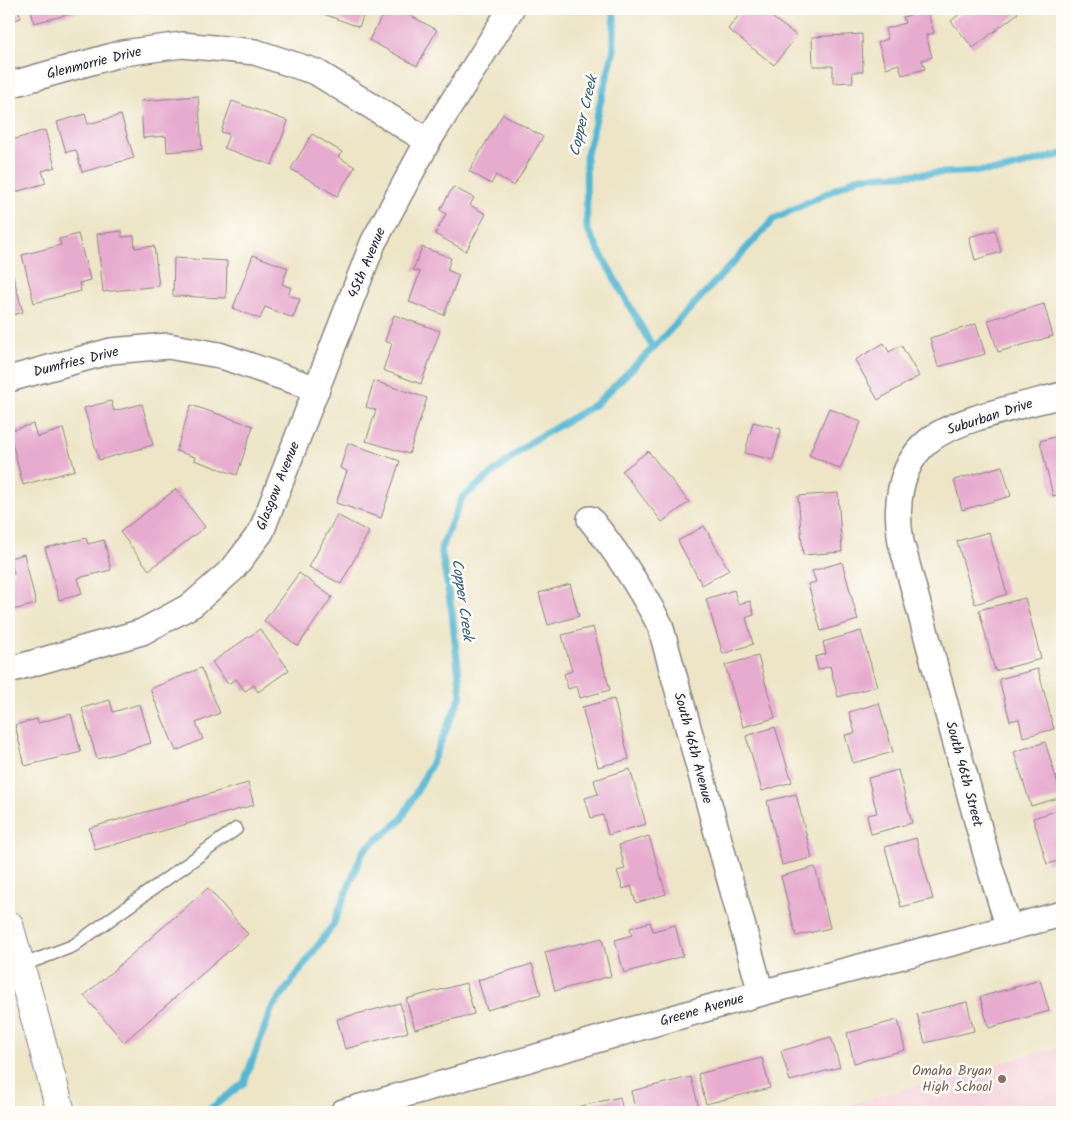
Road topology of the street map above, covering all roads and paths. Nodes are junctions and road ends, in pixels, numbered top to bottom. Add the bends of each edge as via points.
1 (511, 9) edge
2 (9, 85) edge
3 (428, 141) junction
4 (9, 379) edge
5 (317, 388) junction
6 (1062, 395) edge
7 (590, 519) dead end
8 (922, 619) joint
9 (9, 670) edge
10 (236, 829) dead end
11 (1062, 914) edge
12 (9, 925) edge
13 (1009, 928) junction
14 (14, 967) edge
15 (761, 993) junction
16 (61, 1112) edge
17 (343, 1112) edge

1 - 3 street, 45th Avenue
2 - 3 street, Glenmorrie Drive via 124,53 182,45 255,52 316,72
3 - 5 street, 45th Avenue via 373,242
4 - 5 street, Dumfries Drive via 111,351 168,346 219,355
5 - 9 street, Glasgow Avenue via 261,532 234,569 192,605 142,632
6 - 8 street, Suburban Drive via 947,429 926,443 910,462 898,504 898,523
7 - 15 street, South 46th Avenue via 616,551 660,625
8 - 13 street, South 46th Street
10 - 14 lane via 73,946
11 - 13 street, Greene Avenue
12 - 14 street
13 - 15 street, Greene Avenue
14 - 16 street
15 - 17 street, Greene Avenue

